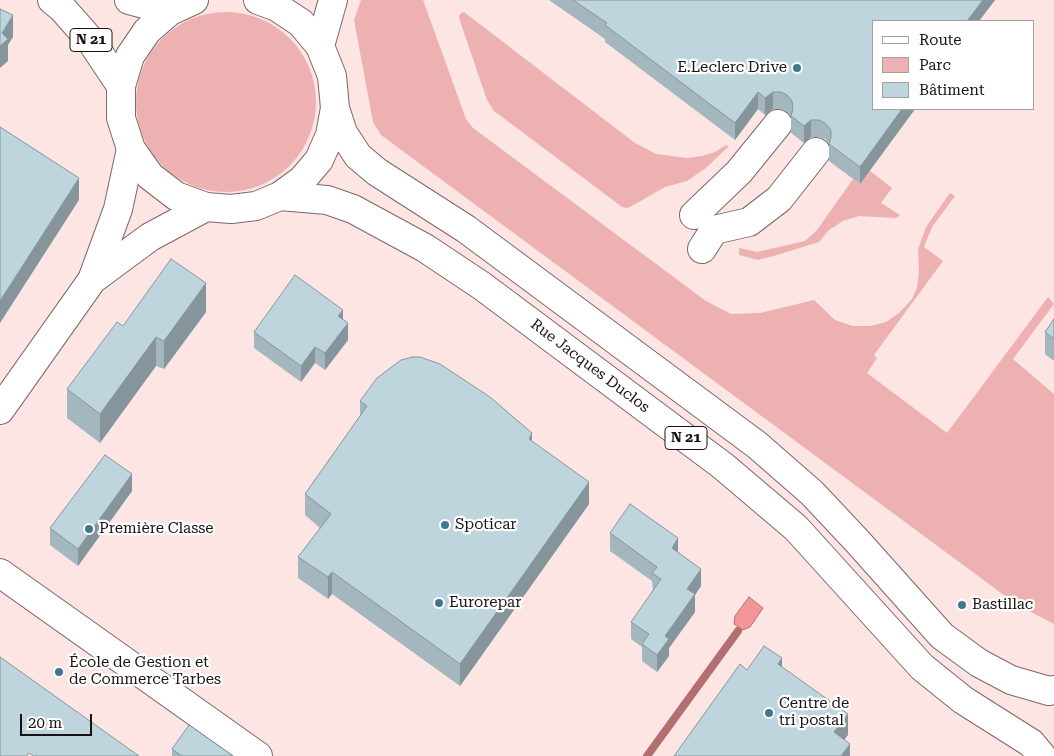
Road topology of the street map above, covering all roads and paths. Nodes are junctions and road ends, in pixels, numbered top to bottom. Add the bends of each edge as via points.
1 (52, 0) edge
2 (129, 0) edge
3 (258, 0) edge
4 (333, 0) edge
5 (182, 5) edge
6 (320, 46) junction
7 (121, 86) junction
8 (335, 108) junction
9 (778, 124) dead end
10 (131, 149) junction
11 (816, 152) dead end
12 (280, 196) junction
13 (206, 207) junction
14 (694, 215) dead end
15 (702, 249) dead end
16 (92, 280) junction
17 (0, 410) edge
18 (0, 573) edge
19 (1054, 690) edge
20 (258, 756) edge
21 (1042, 756) edge

1 - 7 main road, N 21 via 91,41
2 - 5 main road
3 - 6 main road via 277,7 301,24
4 - 6 main road
5 - 7 main road via 147,31 130,56
6 - 8 main road via 332,76
7 - 10 main road via 121,118
8 - 12 main road via 330,135 319,160 302,180
8 - 19 main road, N 21 via 343,132 358,156 377,172 466,229 757,445 812,493 942,636 979,663 1011,680
9 - 14 main road via 739,172
10 - 13 main road via 150,176 176,196
10 - 16 main road via 118,209
11 - 15 main road via 779,199 749,222 714,230
12 - 13 main road via 256,206 231,210
12 - 21 main road, Rue Jacques Duclos / N 21 via 327,200 353,209 425,248 482,286 723,466 796,528 922,667 962,700 1031,743
13 - 16 main road via 150,237
16 - 17 main road
18 - 20 main road

